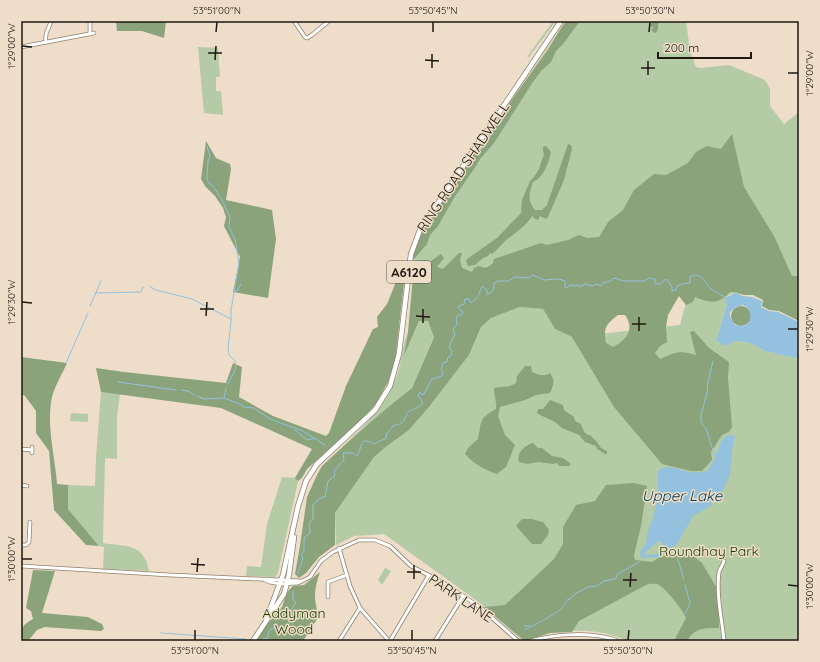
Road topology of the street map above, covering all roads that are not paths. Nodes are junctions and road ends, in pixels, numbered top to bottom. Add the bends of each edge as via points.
1 (52, 21) edge
2 (90, 21) edge
3 (294, 21) edge
4 (329, 21) edge
5 (561, 21) edge
6 (46, 42) junction
7 (21, 47) edge
8 (21, 449) edge
9 (32, 450) dead end
10 (21, 485) edge
11 (27, 486) dead end
12 (29, 522) dead end
13 (294, 531) junction
14 (21, 545) edge
15 (339, 548) junction
16 (724, 561) dead end
17 (21, 566) edge
18 (347, 575) junction
19 (429, 575) junction
20 (281, 582) junction
21 (287, 582) junction
22 (328, 596) dead end
23 (463, 596) junction
24 (360, 608) junction
25 (266, 620) junction
26 (253, 641) edge
27 (339, 641) edge
28 (390, 641) edge
29 (435, 641) edge
30 (518, 641) edge
31 (530, 641) edge
32 (618, 641) edge
33 (724, 641) edge

1 - 6 street via 45,36
2 - 6 street via 92,34
3 - 4 street via 305,37 310,38
5 - 13 highway, RING ROAD SHADWELL / A6120 via 420,230 411,254 400,354 390,386 370,414 325,455 312,472 301,497
6 - 7 street
8 - 9 street
10 - 11 street
12 - 14 street via 29,542
13 - 20 highway, RING ROAD SHADWELL / A6120
13 - 21 highway, RING ROAD SHADWELL / A6120
15 - 18 street
15 - 19 street, PARK LANE via 359,540 375,540 390,546 411,566
15 - 21 street, PARK LANE via 326,556 303,581
16 - 33 street via 719,573 719,600
17 - 20 street, PARK LANE
18 - 22 street via 328,582
18 - 24 street
19 - 23 street, PARK LANE
19 - 28 street
20 - 21 street, PARK LANE
20 - 25 highway, A6120
21 - 25 highway, A6120 via 280,601
23 - 29 street
23 - 30 street, PARK LANE via 486,612
24 - 27 street
24 - 28 street
25 - 26 highway, A6120
31 - 32 street via 546,636 570,635

